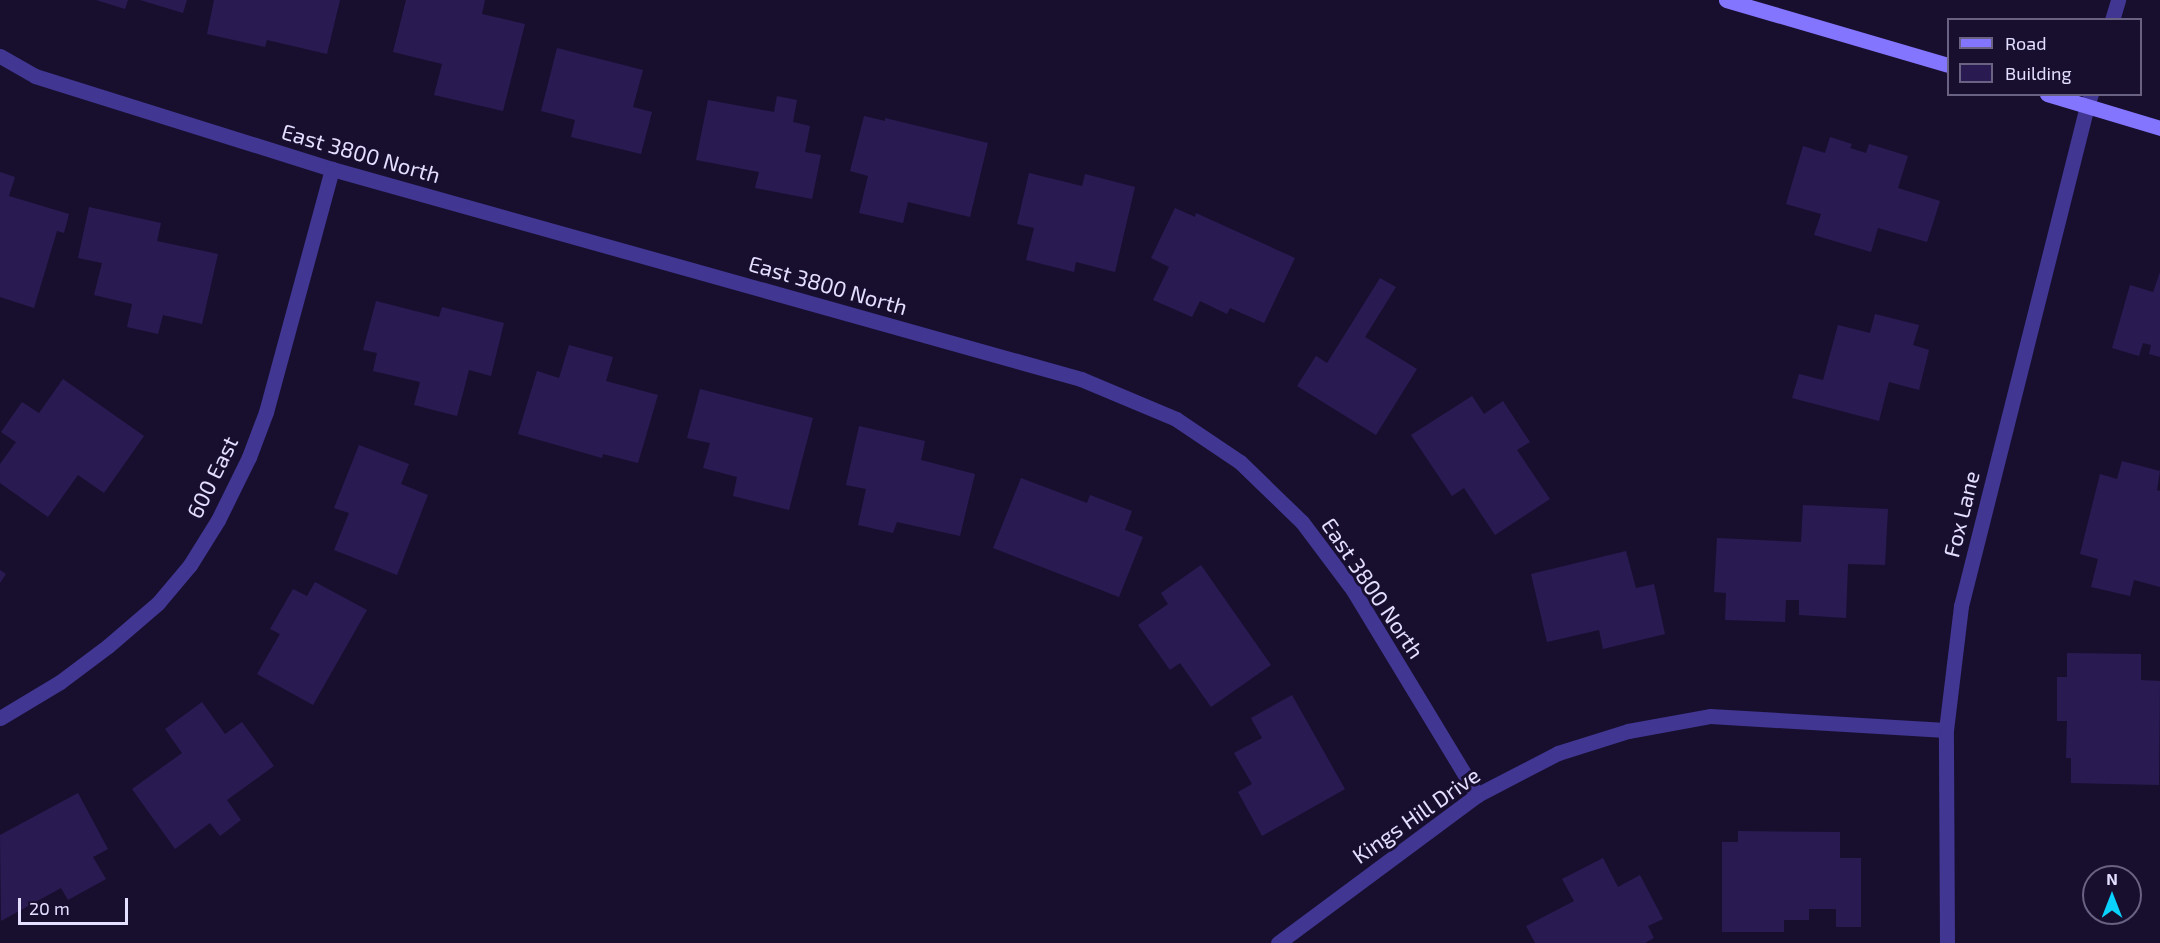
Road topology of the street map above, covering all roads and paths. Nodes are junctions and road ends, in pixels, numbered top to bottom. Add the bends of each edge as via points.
1 (1726, 0) edge
2 (2118, 0) edge
3 (2113, 18) edge
4 (0, 56) edge
5 (1947, 65) edge
6 (2061, 96) edge
7 (2089, 100) edge
8 (2160, 128) edge
9 (332, 169) junction
10 (0, 718) edge
11 (1947, 730) junction
12 (1477, 795) junction
13 (1278, 943) edge
14 (1947, 943) edge

1 - 5 street
2 - 3 street
4 - 9 street, East 3800 North via 35,76
6 - 7 street
7 - 8 street
7 - 11 street, Fox Lane via 1961,606
9 - 10 street, 600 East via 266,412 218,520 190,565 158,603 60,682
9 - 12 street, East 3800 North via 1081,379 1176,419 1239,462 1302,522 1353,590
11 - 12 street, Kings Hill Drive via 1710,716 1628,732 1558,753
11 - 14 street, Fox Lane
12 - 13 street, Kings Hill Drive

